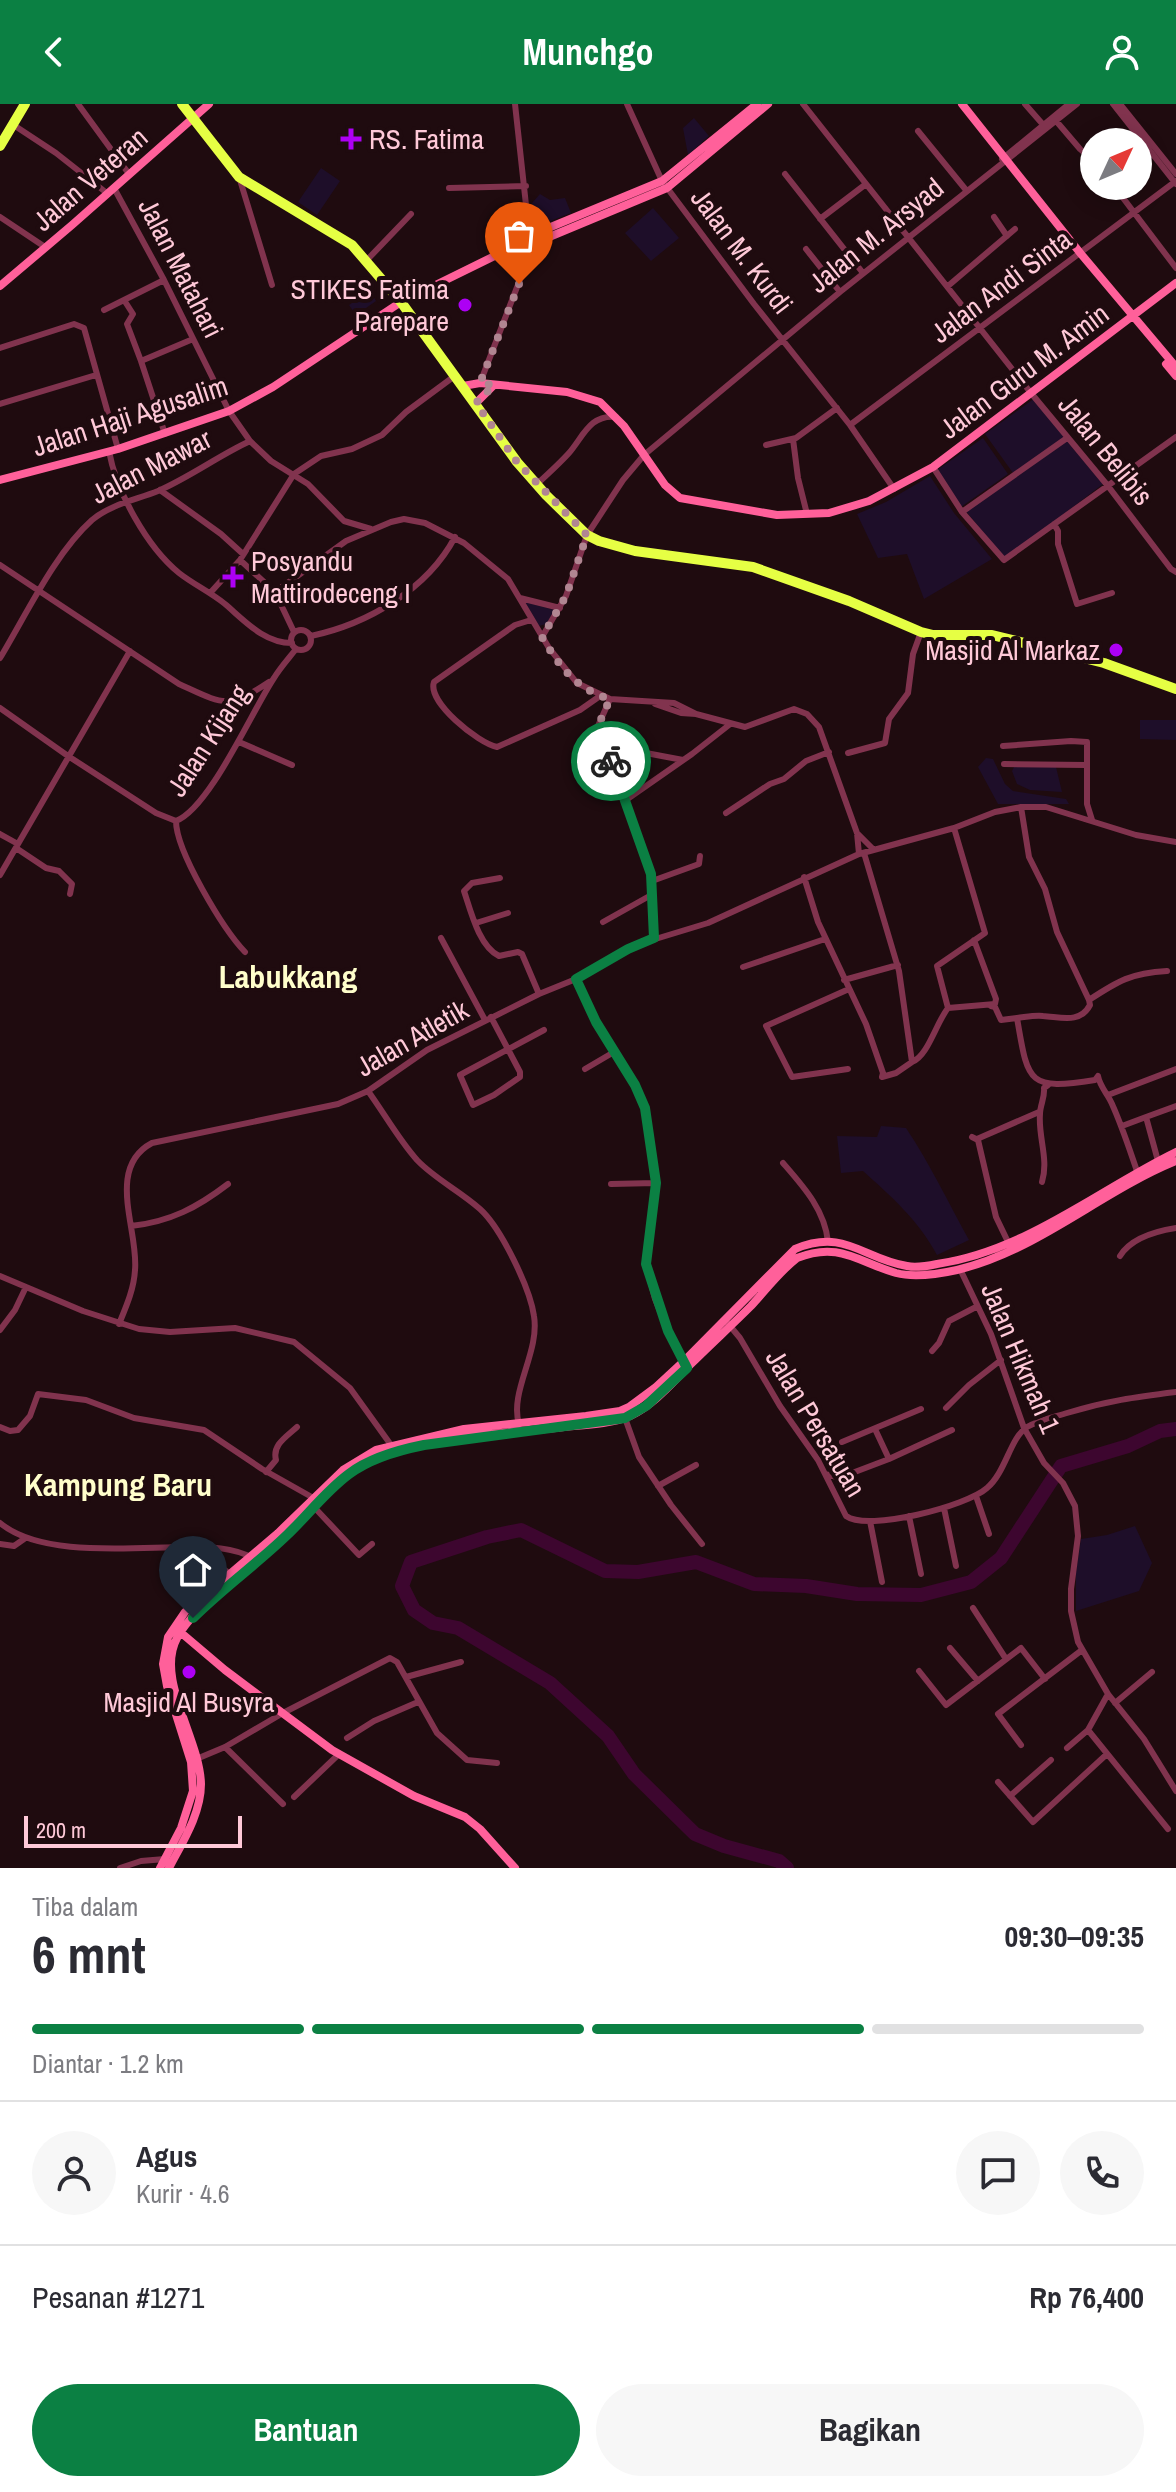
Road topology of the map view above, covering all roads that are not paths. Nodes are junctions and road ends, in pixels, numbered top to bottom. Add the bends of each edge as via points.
1 (25, 104) edge
2 (78, 104) edge
3 (182, 104) edge
4 (209, 104) edge
5 (515, 104) edge
6 (627, 104) edge
7 (768, 104) edge
8 (803, 104) edge
9 (962, 104) edge
10 (1025, 104) edge
11 (1069, 104) edge
12 (1077, 104) edge
13 (1113, 104) edge
14 (1120, 104) edge
15 (756, 108) edge
16 (193, 118) junction
17 (1057, 122) junction
18 (12, 124) junction
19 (1046, 128) junction
20 (918, 131) dead end
21 (0, 146) edge
22 (1080, 149) edge
23 (1006, 158) junction
24 (129, 174) junction
25 (785, 174) dead end
26 (1176, 174) edge
27 (239, 177) junction
28 (1176, 183) edge
29 (665, 184) junction
30 (866, 184) junction
31 (526, 186) junction
32 (449, 188) dead end
33 (966, 190) junction
34 (111, 191) junction
35 (1125, 200) edge
36 (1136, 213) junction
37 (411, 214) dead end
38 (0, 217) edge
39 (994, 217) dead end
40 (820, 219) junction
41 (1015, 229) dead end
42 (909, 236) junction
43 (1007, 236) junction
44 (529, 240) junction
45 (45, 247) junction
46 (806, 249) dead end
47 (1081, 254) junction
48 (366, 261) junction
49 (1176, 268) edge
50 (863, 273) junction
51 (164, 280) junction
52 (1176, 283) edge
53 (272, 285) dead end
54 (0, 286) edge
55 (948, 286) junction
56 (840, 292) junction
57 (124, 300) junction
58 (401, 302) junction
59 (104, 310) dead end
60 (1131, 315) junction
61 (982, 328) junction
62 (193, 339) junction
63 (782, 341) junction
64 (0, 348) edge
65 (141, 361) junction
66 (1176, 367) edge
67 (96, 375) junction
68 (456, 375) junction
69 (1176, 376) edge
70 (480, 383) junction
71 (494, 385) junction
72 (463, 386) junction
73 (1031, 393) junction
74 (476, 403) junction
75 (0, 404) edge
76 (837, 408) junction
77 (229, 411) junction
78 (616, 417) junction
79 (850, 425) junction
80 (165, 434) junction
81 (1176, 437) edge
82 (1067, 438) junction
83 (793, 439) junction
84 (250, 441) junction
85 (766, 445) dead end
86 (113, 450) junction
87 (644, 455) junction
88 (933, 467) junction
89 (294, 474) junction
90 (0, 480) edge
91 (537, 484) junction
92 (1108, 486) junction
93 (894, 489) junction
94 (160, 490) junction
95 (126, 501) junction
96 (962, 512) junction
97 (807, 514) junction
98 (344, 521) junction
99 (1054, 524) junction
100 (371, 529) junction
101 (587, 535) junction
102 (455, 537) junction
103 (346, 541) junction
104 (242, 557) junction
105 (0, 565) edge
106 (1176, 572) edge
107 (40, 591) junction
108 (211, 592) junction
109 (275, 592) junction
110 (1112, 593) dead end
111 (520, 598) junction
112 (560, 608) junction
113 (531, 620) junction
114 (294, 632) junction
115 (921, 632) junction
116 (311, 636) junction
117 (542, 637) junction
118 (294, 646) junction
119 (130, 651) junction
120 (0, 658) edge
121 (272, 680) junction
122 (1176, 689) edge
123 (600, 696) junction
124 (610, 699) junction
125 (0, 708) edge
126 (729, 725) junction
127 (239, 742) junction
128 (1003, 746) dead end
129 (829, 752) junction
130 (848, 753) dead end
131 (609, 755) junction
132 (68, 756) junction
133 (684, 760) junction
134 (1004, 764) dead end
135 (292, 765) dead end
136 (1086, 765) junction
137 (626, 800) junction
138 (1021, 807) junction
139 (726, 813) dead end
140 (1092, 820) junction
141 (176, 821) junction
142 (954, 828) junction
143 (857, 833) junction
144 (0, 834) edge
145 (1176, 841) edge
146 (17, 846) junction
147 (873, 849) junction
148 (861, 854) junction
149 (700, 856) dead end
150 (0, 875) edge
151 (804, 877) junction
152 (500, 878) dead end
153 (652, 881) junction
154 (70, 894) dead end
155 (653, 894) junction
156 (508, 913) dead end
157 (603, 922) dead end
158 (476, 923) junction
159 (441, 938) dead end
160 (654, 938) junction
161 (825, 939) junction
162 (974, 940) junction
163 (245, 952) dead end
164 (898, 965) junction
165 (743, 967) dead end
166 (1167, 971) dead end
167 (576, 979) junction
168 (844, 980) junction
169 (849, 989) junction
170 (539, 994) junction
171 (1089, 1000) junction
172 (991, 1006) junction
173 (948, 1008) junction
174 (1017, 1018) junction
175 (488, 1019) junction
176 (544, 1030) dead end
177 (507, 1049) junction
178 (614, 1052) junction
179 (912, 1062) junction
180 (585, 1069) dead end
181 (848, 1069) dead end
182 (1176, 1069) edge
183 (1048, 1085) junction
184 (368, 1091) junction
185 (1108, 1095) junction
186 (1176, 1106) edge
187 (1039, 1112) junction
188 (1146, 1117) junction
189 (1122, 1126) junction
190 (1176, 1152) edge
191 (1158, 1161) junction
192 (1176, 1161) edge
193 (783, 1163) dead end
194 (1137, 1171) junction
195 (1042, 1182) dead end
196 (656, 1183) junction
197 (228, 1184) dead end
198 (611, 1184) dead end
199 (131, 1226) junction
200 (1176, 1228) edge
201 (828, 1242) junction
202 (1010, 1247) junction
203 (1120, 1256) dead end
204 (960, 1269) junction
205 (0, 1276) edge
206 (26, 1287) junction
207 (976, 1307) junction
208 (728, 1323) junction
209 (119, 1324) junction
210 (0, 1330) edge
211 (932, 1351) dead end
212 (1001, 1360) junction
213 (685, 1365) junction
214 (1176, 1392) edge
215 (946, 1408) dead end
216 (921, 1409) dead end
217 (625, 1418) junction
218 (519, 1424) junction
219 (0, 1427) edge
220 (297, 1427) dead end
221 (1024, 1428) junction
222 (875, 1429) junction
223 (952, 1430) dead end
224 (476, 1433) junction
225 (842, 1442) dead end
226 (391, 1445) junction
227 (889, 1459) junction
228 (696, 1465) dead end
229 (266, 1472) junction
230 (826, 1474) junction
231 (658, 1486) junction
232 (976, 1496) junction
233 (316, 1502) junction
234 (944, 1508) junction
235 (909, 1516) junction
236 (870, 1521) junction
237 (0, 1523) edge
238 (989, 1534) dead end
239 (24, 1539) junction
240 (0, 1544) edge
241 (372, 1544) dead end
242 (702, 1544) dead end
243 (190, 1547) junction
244 (254, 1558) junction
245 (956, 1566) dead end
246 (229, 1573) junction
247 (921, 1574) dead end
248 (882, 1582) dead end
249 (973, 1608) dead end
250 (177, 1630) junction
251 (950, 1648) dead end
252 (1082, 1650) junction
253 (1006, 1659) junction
254 (461, 1662) dead end
255 (919, 1671) dead end
256 (1152, 1672) dead end
257 (406, 1677) junction
258 (1045, 1679) junction
259 (978, 1681) junction
260 (1108, 1694) junction
261 (418, 1702) junction
262 (1115, 1703) junction
263 (283, 1713) junction
264 (1088, 1730) junction
265 (347, 1738) dead end
266 (1021, 1745) dead end
267 (225, 1747) junction
268 (1067, 1748) dead end
269 (339, 1754) junction
270 (1107, 1754) junction
271 (194, 1760) junction
272 (1051, 1760) dead end
273 (497, 1763) dead end
274 (998, 1782) dead end
275 (1176, 1791) edge
276 (1010, 1796) junction
277 (294, 1797) dead end
278 (283, 1804) dead end
279 (1168, 1829) dead end
280 (167, 1864) edge
281 (120, 1868) edge
282 (160, 1868) edge
283 (515, 1868) edge

1 - 18 highway
2 - 24 street
3 - 16 highway
4 - 16 main road, Jalan Veteran
5 - 31 street
6 - 29 street, Jalan M. Kurdi
7 - 15 main road
8 - 30 street, Jalan Belibis
9 - 23 main road
10 - 19 street
11 - 19 street
12 - 17 street
13 - 28 street
14 - 26 street
15 - 29 main road
16 - 24 main road, Jalan Veteran
16 - 27 highway
17 - 19 street
17 - 22 street
18 - 21 highway
18 - 34 street
19 - 23 street, Jalan M. Arsyad
20 - 33 street
23 - 33 street, Jalan M. Arsyad
23 - 47 main road
24 - 34 main road, Jalan Veteran
25 - 40 street
27 - 48 highway via 352,245
27 - 53 street
28 - 36 street, Jalan Andi Sinta
29 - 44 main road
29 - 63 street, Jalan M. Kurdi
30 - 40 street
30 - 42 street, Jalan Belibis
31 - 32 street
31 - 44 street
33 - 42 street, Jalan M. Arsyad
34 - 45 main road, Jalan Veteran
34 - 51 street, Jalan Matahari
35 - 36 street
36 - 47 street, Jalan Andi Sinta
36 - 49 street
37 - 48 street
38 - 45 street
39 - 43 street
40 - 50 street
41 - 43 street
42 - 50 street, Jalan M. Arsyad
42 - 55 street, Jalan Belibis
43 - 55 street
44 - 58 main road, Jalan Haji Agusalim
44 - 70 street via 529,259
45 - 54 main road, Jalan Veteran
46 - 56 street
47 - 60 main road
47 - 61 street, Jalan Andi Sinta
48 - 58 highway
50 - 56 street, Jalan M. Arsyad
51 - 57 street
51 - 62 street, Jalan Matahari
52 - 60 main road, Jalan Guru M. Amin
55 - 61 street, Jalan Belibis
56 - 63 street, Jalan M. Arsyad
57 - 59 street
57 - 65 street via 133,316 127,324
58 - 68 highway
58 - 77 main road, Jalan Haji Agusalim
60 - 66 main road
60 - 69 main road
60 - 73 main road, Jalan Guru M. Amin
61 - 73 street, Jalan Belibis
61 - 79 street, Jalan Andi Sinta
62 - 65 street
62 - 77 street, Jalan Matahari
63 - 76 street, Jalan M. Kurdi
63 - 87 street, Jalan M. Arsyad
64 - 67 street via 79,324
65 - 80 street
67 - 75 street
67 - 86 street
68 - 72 highway
68 - 89 street via 382,435 321,456
70 - 71 main road
70 - 72 main road
71 - 74 main road
71 - 78 main road via 581,396 600,402
72 - 74 highway
73 - 82 street, Jalan Belibis
73 - 88 main road, Jalan Guru M. Amin
74 - 91 highway
76 - 79 street, Jalan M. Kurdi
76 - 83 street
77 - 80 main road, Jalan Haji Agusalim
77 - 84 street, Jalan Matahari
78 - 87 main road, Jalan Guru M. Amin
78 - 91 street via 589,425 568,455
79 - 93 street, Jalan M. Kurdi
80 - 86 main road, Jalan Haji Agusalim
81 - 92 street
82 - 92 street, Jalan Belibis
82 - 96 street
83 - 85 street
83 - 97 street
84 - 89 street, Jalan Matahari
84 - 94 street, Jalan Mawar
86 - 90 main road, Jalan Haji Agusalim
86 - 95 street via 117,483
87 - 97 main road, Jalan Guru M. Amin via 680,498 763,513
87 - 101 street, Jalan M. Arsyad
88 - 93 main road, Jalan Guru M. Amin
88 - 96 street
89 - 98 street, Jalan Matahari
89 - 104 street
91 - 101 highway
92 - 99 street
92 - 106 street, Jalan Belibis
93 - 97 main road, Jalan Guru M. Amin via 859,506
94 - 95 street, Jalan Mawar
94 - 104 street via 221,534
95 - 107 street, Jalan Mawar via 90,522
95 - 108 street via 167,562
96 - 99 street via 1004,560
98 - 100 street
98 - 103 street
99 - 110 street via 1077,604
100 - 102 street via 415,520
100 - 103 street
101 - 112 street, Jalan M. Arsyad
101 - 115 highway via 646,553 753,567
102 - 111 street via 496,567
102 - 116 street via 426,575 376,614
103 - 109 street
104 - 108 street
104 - 109 street
105 - 107 street
107 - 119 street
107 - 120 street, Jalan Mawar
108 - 118 street via 268,639
109 - 114 street
111 - 112 street
111 - 113 street
112 - 117 street, Jalan M. Arsyad
113 - 117 street
113 - 123 street via 515,625 434,682 433,694 442,706 497,747
114 - 116 street via 303,630
114 - 118 street
115 - 122 highway via 992,635 1104,663
115 - 130 street via 908,693 889,719 885,743
116 - 118 street via 308,647
117 - 123 street via 569,675
118 - 121 street
119 - 121 street via 179,684 231,702
119 - 132 street
121 - 127 street, Jalan Kijang
123 - 124 street
124 - 126 street via 674,703
124 - 131 street via 598,726
125 - 132 street, Jalan Kijang
126 - 129 street via 754,725 797,709 817,722
126 - 133 street
127 - 135 street
127 - 141 street, Jalan Kijang via 192,808
128 - 136 street via 1083,741 1088,744
129 - 139 street
129 - 143 street
131 - 133 street via 630,750
131 - 137 street
132 - 141 street, Jalan Kijang
132 - 146 street
133 - 137 street
134 - 136 street
136 - 140 street
137 - 153 street
138 - 140 street, Jalan Atletik via 1056,808
138 - 142 street, Jalan Atletik
138 - 171 street via 1029,857
140 - 145 street, Jalan Atletik
141 - 163 street, Jalan Kijang via 178,839 195,873 228,933
142 - 147 street, Jalan Atletik
142 - 162 street via 985,933
143 - 147 street
143 - 148 street
144 - 146 street
146 - 150 street
146 - 154 street via 46,868 65,874 72,884
147 - 148 street, Jalan Atletik
148 - 151 street, Jalan Atletik
148 - 164 street
149 - 153 street via 699,864
151 - 160 street, Jalan Atletik via 708,923
151 - 161 street
152 - 158 street via 464,889
153 - 155 street
155 - 157 street
155 - 160 street
156 - 158 street
158 - 170 street via 494,954 522,954
159 - 175 street
160 - 167 street, Jalan Atletik
161 - 165 street
161 - 168 street
162 - 172 street via 996,999
162 - 173 street via 936,968
164 - 168 street
164 - 179 street
166 - 171 street via 1122,979
167 - 170 street, Jalan Atletik
167 - 178 street
168 - 169 street
169 - 179 street via 871,1036 882,1077
169 - 181 street via 766,1026 792,1077
170 - 175 street, Jalan Atletik
171 - 174 street via 1080,1016
172 - 173 street
172 - 174 street via 1001,1020
173 - 179 street via 923,1055
174 - 183 street via 1024,1061
175 - 177 street
175 - 184 street, Jalan Atletik via 427,1050
176 - 177 street
177 - 177 street via 519,1079 472,1104 460,1075
178 - 180 street
178 - 196 street via 645,1108
182 - 185 street
183 - 185 street via 1098,1076
183 - 187 street
184 - 199 street, Jalan Atletik via 323,1108 144,1147 128,1180
184 - 218 street via 416,1159 494,1224 527,1290 535,1329 520,1393
185 - 189 street
186 - 188 street
187 - 195 street
187 - 202 street via 979,1139 972,1137 978,1140 996,1217
188 - 189 street
188 - 191 street
189 - 194 street
190 - 191 main road
191 - 194 main road
192 - 202 main road via 1054,1230
193 - 201 street via 818,1208
194 - 202 main road
196 - 198 street
196 - 213 street via 646,1264 655,1299
197 - 199 street via 172,1218
199 - 209 street, Jalan Atletik via 135,1271
200 - 203 street via 1144,1237
201 - 202 main road via 915,1267
201 - 208 main road via 789,1254
202 - 204 main road
204 - 207 street, Jalan Hikmah 1
204 - 208 main road via 906,1274 850,1254 810,1253 786,1267
205 - 206 street
206 - 209 street
206 - 210 street
207 - 211 street via 949,1321
207 - 212 street, Jalan Hikmah 1
208 - 213 main road
208 - 230 street, Jalan Persatuan
209 - 226 street via 155,1332 235,1328 294,1342 350,1388
212 - 215 street
212 - 221 street, Jalan Hikmah 1
213 - 217 main road via 646,1406
213 - 218 main road via 620,1411
214 - 221 street via 1101,1402
216 - 222 street
217 - 224 main road
217 - 231 street via 639,1457
218 - 224 main road
219 - 229 street via 18,1430 38,1394 86,1400 134,1418 204,1430
220 - 229 street via 276,1448 276,1460
221 - 232 street, Jalan Persatuan via 1004,1468
221 - 252 street, Jalan Hikmah 1 via 1071,1496 1077,1517 1071,1611
222 - 225 street
222 - 227 street
223 - 227 street
224 - 226 main road
224 - 233 main road via 381,1457 350,1473
226 - 233 main road via 358,1459
227 - 230 street via 839,1478
228 - 231 street
229 - 233 street
230 - 236 street, Jalan Persatuan via 849,1519
231 - 242 street
232 - 234 street, Jalan Persatuan
232 - 238 street
233 - 241 street via 359,1555
233 - 244 main road
234 - 235 street, Jalan Persatuan
234 - 245 street
235 - 236 street, Jalan Persatuan
235 - 247 street
236 - 248 street
237 - 239 street
239 - 240 street via 14,1546
239 - 243 street via 61,1547
243 - 244 street via 214,1546
243 - 246 street
244 - 246 main road
244 - 250 main road
246 - 250 main road via 185,1612
249 - 253 street
250 - 263 main road
250 - 271 main road via 164,1657 164,1676
251 - 259 street
252 - 258 street
252 - 260 street
253 - 258 street via 1021,1648
253 - 259 street
254 - 257 street
255 - 259 street via 946,1705
256 - 262 street
257 - 261 street
257 - 263 street via 390,1658
258 - 266 street via 998,1714
260 - 262 street
260 - 264 street
261 - 265 street
261 - 273 street via 437,1733 467,1760
262 - 275 street
263 - 267 street
263 - 269 main road
264 - 268 street
264 - 270 street
267 - 271 street
267 - 278 street
269 - 277 street
269 - 283 main road via 414,1796 465,1817
270 - 276 street via 1033,1822
270 - 279 street
271 - 280 main road via 190,1802
272 - 276 street
274 - 276 street
280 - 281 street via 141,1861
280 - 282 main road

